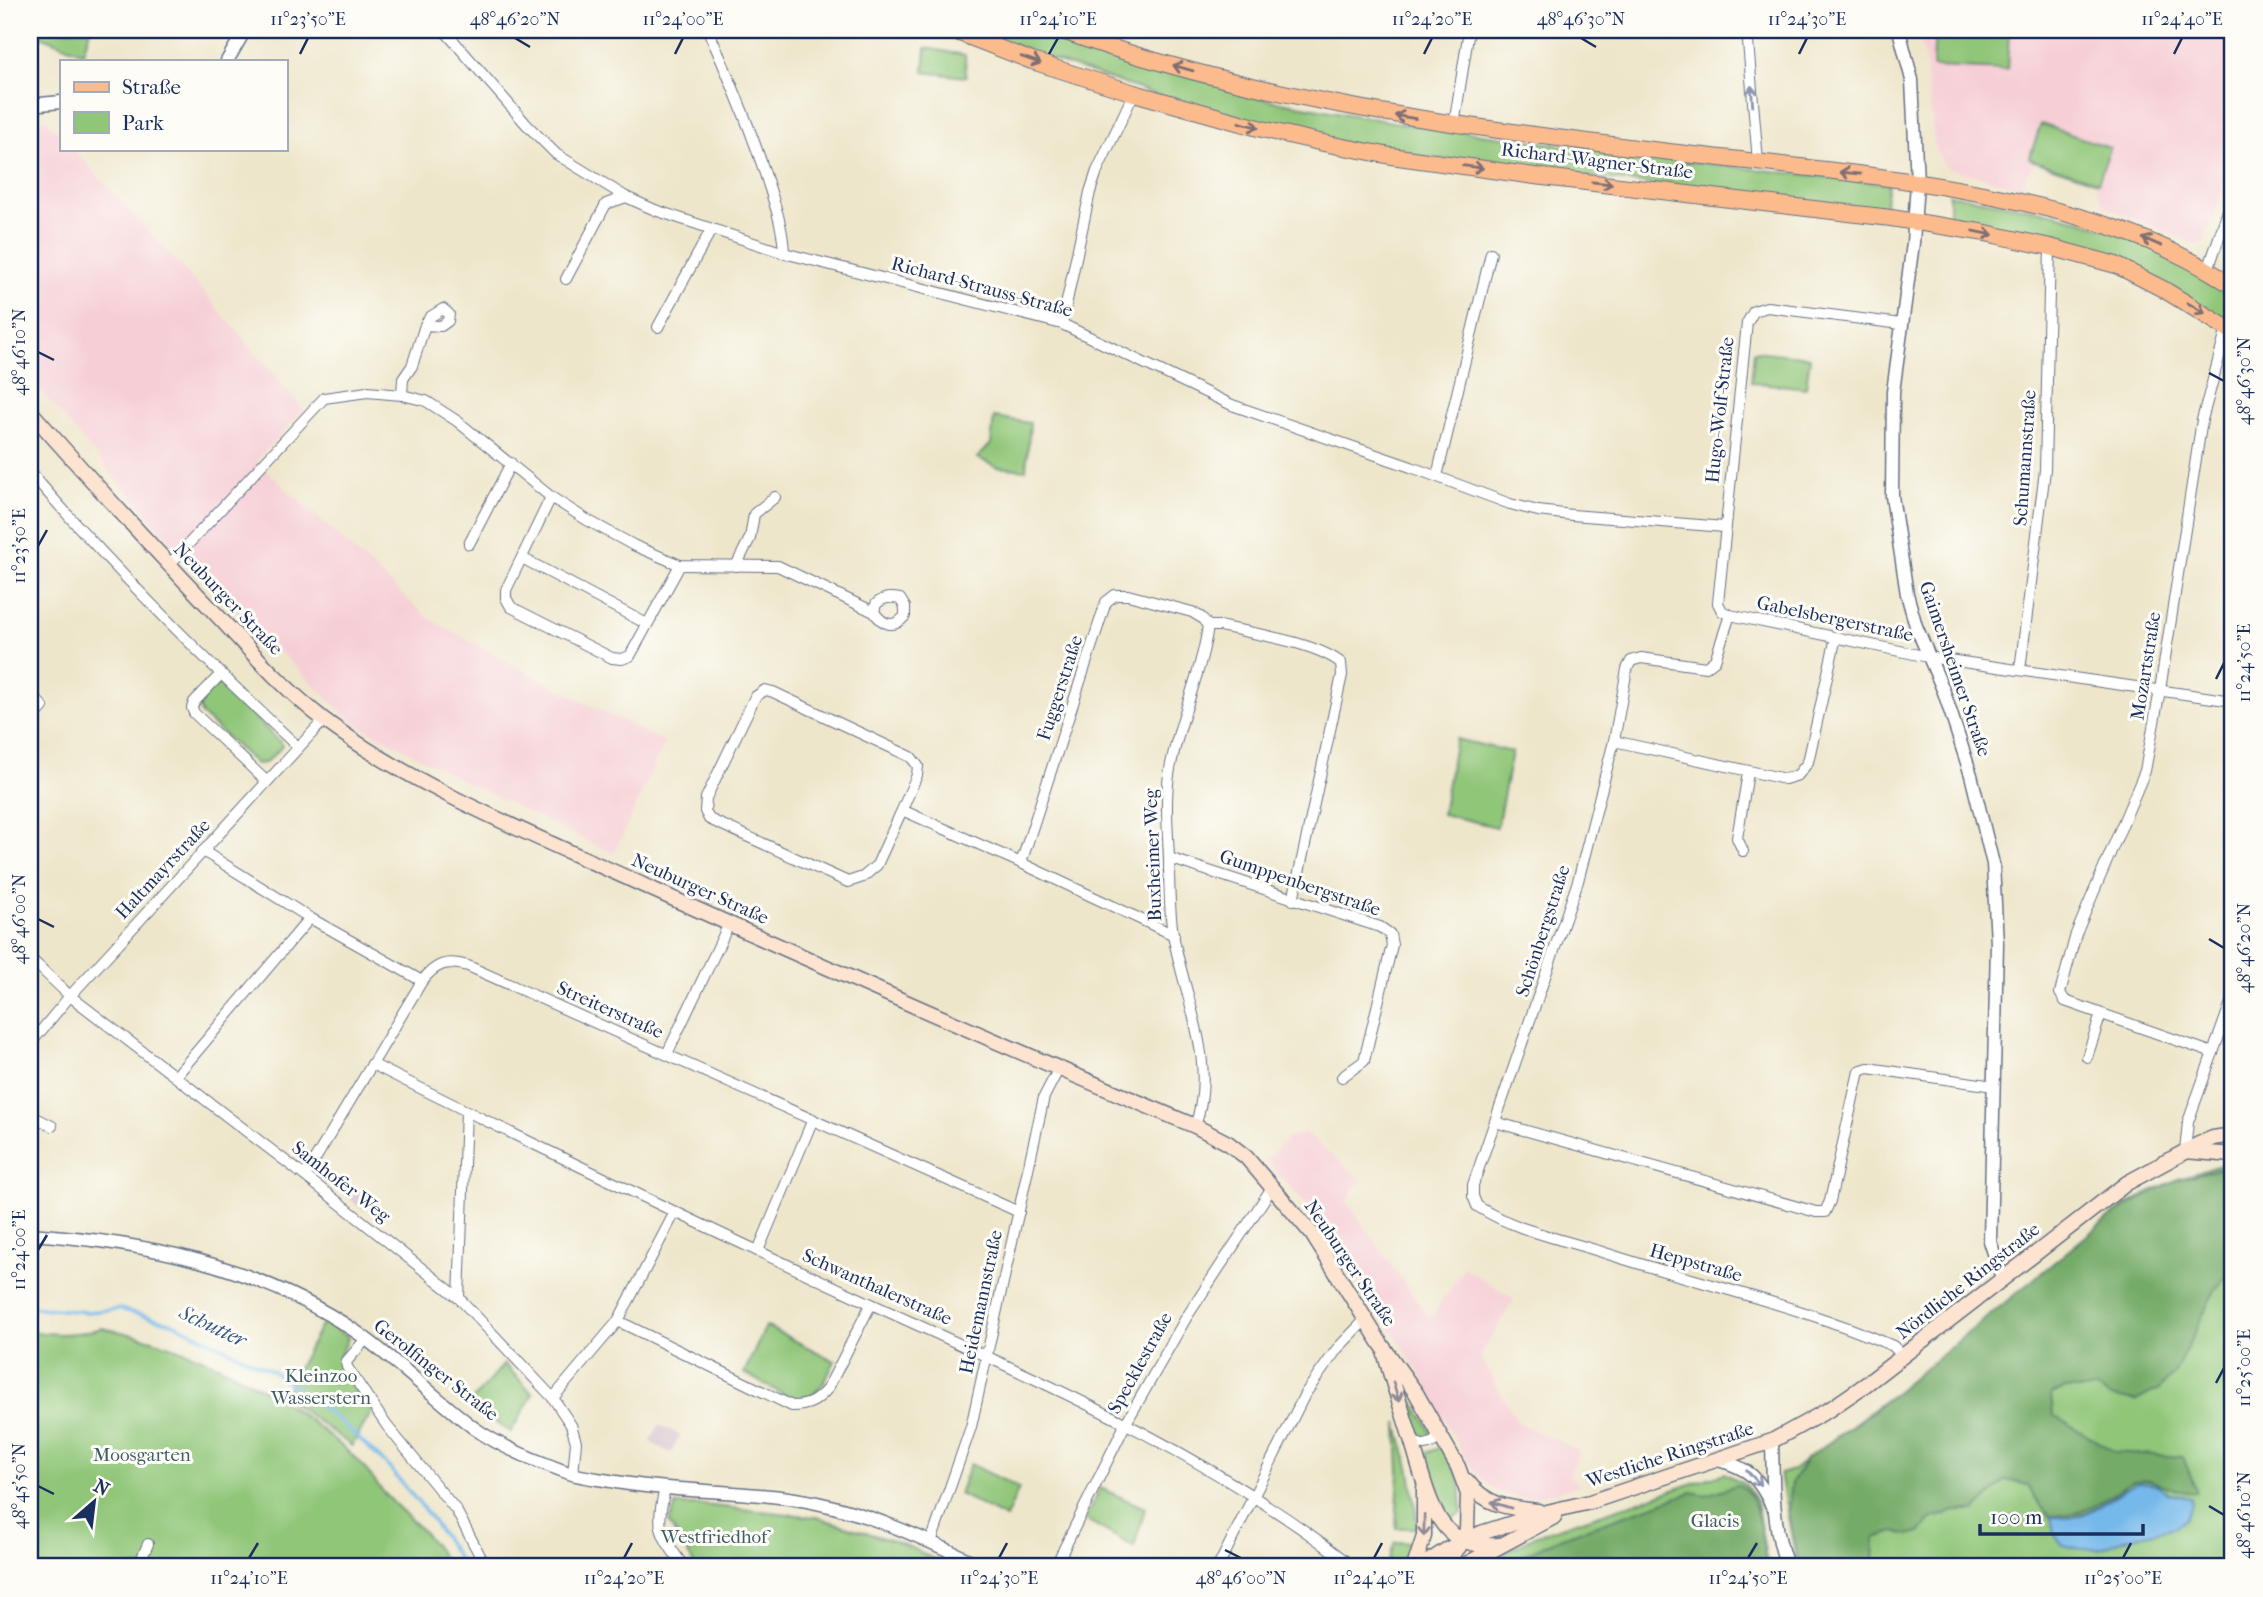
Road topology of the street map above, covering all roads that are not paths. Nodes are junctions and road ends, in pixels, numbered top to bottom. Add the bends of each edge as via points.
1 (245, 30) edge
2 (444, 30) edge
3 (708, 30) edge
4 (952, 30) edge
5 (1060, 30) edge
6 (1469, 30) edge
7 (1747, 30) edge
8 (1899, 30) edge
9 (228, 60) edge
10 (1133, 93) junction
11 (60, 102) edge
12 (30, 105) edge
13 (1454, 125) junction
14 (1758, 162) junction
15 (1917, 181) junction
16 (2233, 196) edge
17 (626, 197) junction
18 (1916, 221) junction
19 (711, 230) junction
20 (2050, 247) junction
21 (784, 253) junction
22 (1491, 254) dead end
23 (2208, 270) junction
24 (566, 279) dead end
25 (2233, 286) edge
26 (1062, 324) junction
27 (1901, 324) junction
28 (425, 325) dead end
29 (658, 327) dead end
30 (2230, 330) edge
31 (402, 395) junction
32 (30, 411) edge
33 (510, 463) junction
34 (30, 472) edge
35 (1437, 476) junction
36 (551, 497) junction
37 (775, 498) dead end
38 (1725, 527) junction
39 (469, 544) dead end
40 (522, 558) junction
41 (680, 565) junction
42 (168, 566) junction
43 (736, 566) junction
44 (874, 612) dead end
45 (1730, 615) junction
46 (647, 624) junction
47 (1208, 626) junction
48 (1836, 637) junction
49 (1928, 657) junction
50 (1631, 661) joint
51 (2020, 670) junction
52 (221, 674) junction
53 (2161, 690) junction
54 (30, 693) edge
55 (2233, 701) edge
56 (324, 720) junction
57 (30, 721) edge
58 (1614, 741) junction
59 (298, 747) junction
60 (1748, 772) junction
61 (266, 781) junction
62 (902, 810) junction
63 (203, 851) junction
64 (1743, 851) dead end
65 (1169, 858) junction
66 (1021, 863) junction
67 (1293, 900) junction
68 (310, 918) junction
69 (729, 924) junction
70 (1174, 935) junction
71 (30, 958) edge
72 (422, 981) junction
73 (70, 996) junction
74 (2233, 998) edge
75 (2101, 1014) junction
76 (30, 1044) edge
77 (2213, 1053) junction
78 (667, 1054) junction
79 (2087, 1057) dead end
80 (372, 1064) junction
81 (1059, 1068) junction
82 (176, 1076) junction
83 (1342, 1077) dead end
84 (1994, 1086) junction
85 (466, 1111) junction
86 (30, 1115) edge
87 (813, 1119) junction
88 (1495, 1122) junction
89 (52, 1126) dead end
90 (1195, 1126) junction
91 (2233, 1135) edge
92 (2185, 1151) junction
93 (2233, 1155) edge
94 (305, 1175) junction
95 (1273, 1186) junction
96 (1477, 1206) joint
97 (675, 1212) junction
98 (1019, 1212) junction
99 (30, 1234) edge
100 (758, 1251) junction
101 (2003, 1278) junction
102 (458, 1298) junction
103 (870, 1304) junction
104 (1366, 1319) junction
105 (618, 1321) junction
106 (366, 1339) junction
107 (1381, 1344) junction
108 (988, 1356) junction
109 (1903, 1356) junction
110 (553, 1398) junction
111 (1126, 1423) junction
112 (1438, 1432) junction
113 (1412, 1440) junction
114 (1772, 1441) junction
115 (1718, 1460) junction
116 (573, 1474) junction
117 (1464, 1478) junction
118 (1424, 1483) junction
119 (665, 1488) junction
120 (1253, 1496) junction
121 (1580, 1505) junction
122 (1547, 1512) junction
123 (1776, 1513) junction
124 (1463, 1540) junction
125 (931, 1542) junction
126 (148, 1545) dead end
127 (1499, 1545) junction
128 (138, 1567) edge
129 (486, 1567) edge
130 (684, 1567) edge
131 (983, 1567) edge
132 (1055, 1567) edge
133 (1218, 1567) edge
134 (1353, 1567) edge
135 (1414, 1567) edge
136 (1420, 1567) edge
137 (1442, 1567) edge
138 (1461, 1567) edge
139 (1788, 1567) edge

1 - 9 street
2 - 17 street, Richard-Strauss-Straße via 556,154
3 - 21 street via 760,159 783,231
4 -> 10 main road, Richard-Wagner-Straße
13 -> 5 main road, Richard-Wagner-Straße via 1268,91
6 - 13 street
14 -> 7 street
8 - 15 street, Gaimersheimer Straße via 1912,80
10 -> 18 main road, Richard-Wagner-Straße via 1262,129 1391,156
10 - 26 street via 1090,192
11 - 12 street
13 - 14 main road, Richard-Wagner-Straße
15 -> 14 main road, Richard-Wagner-Straße
15 - 18 street, Gaimersheimer Straße
23 -> 15 main road, Richard-Wagner-Straße via 2167,248 2084,216
16 - 23 street
17 - 19 street, Richard-Strauss-Straße
17 - 24 street via 606,204
18 -> 20 main road, Richard-Wagner-Straße
18 - 27 street, Gaimersheimer Straße
19 - 21 street, Richard-Strauss-Straße
19 - 29 street
20 -> 30 main road, Richard-Wagner-Straße via 2116,265
20 - 51 street, Schumannstraße via 2045,470
21 - 26 street, Richard-Strauss-Straße
22 - 35 street
23 - 25 main road, Richard-Wagner-Straße
26 - 35 street, Richard-Strauss-Straße via 1230,404
27 - 38 street, Hugo-Wolf-Straße via 1767,307 1754,311 1747,323
27 - 49 street, Gaimersheimer Straße via 1893,392 1892,496 1907,594
28 - 31 street via 403,379
30 - 53 street, Mozartstraße via 2202,420
31 - 33 street via 426,401
31 - 42 street via 367,392 324,398
32 - 42 main road, Neuburger Straße
33 - 36 street
33 - 39 street
34 - 52 street
35 - 38 street, Richard-Strauss-Straße via 1538,511
36 - 40 street
36 - 41 street via 625,541
37 - 43 street via 754,514 750,538
38 - 45 street, Hugo-Wolf-Straße via 1718,603
40 - 46 street
40 - 46 street via 506,590 511,607 612,658 630,656
41 - 43 street
41 - 46 street
42 - 56 main road, Neuburger Straße
43 - 44 street via 778,566
45 - 48 street, Gabelsbergerstraße
45 - 50 street, Gabelsbergerstraße via 1715,660 1706,667 1641,658
47 - 65 street, Buxheimer Weg via 1169,773
47 - 66 street, Fuggerstraße via 1192,612 1128,595 1107,602
47 - 67 street, Fuggerstraße via 1313,648 1341,663
48 - 49 street, Gabelsbergerstraße
48 - 60 street via 1808,762 1798,775 1785,779
49 - 51 street, Gabelsbergerstraße
49 - 84 street, Gaimersheimer Straße via 1971,775 1993,864 1997,944
50 - 58 street, Schönbergstraße
51 - 53 street, Gabelsbergerstraße
52 - 59 street
52 - 61 street via 194,702 194,713
53 - 55 street, Gabelsbergerstraße
53 - 75 street, Mozartstraße via 2145,771 2076,934 2060,993 2062,998
54 - 57 street via 43,707
56 - 59 street, Haltmayrstraße
56 - 69 main road, Neuburger Straße via 461,800
58 - 60 street
58 - 88 street, Schönbergstraße via 1578,881
59 - 61 street, Haltmayrstraße
60 - 64 street via 1737,838
61 - 63 street, Haltmayrstraße
62 - 62 street via 877,865 848,882 709,819 705,811 706,798 755,697 765,690 911,757 918,775
62 - 66 street
63 - 68 street
63 - 73 street, Haltmayrstraße
65 - 67 street, Gumppenbergstraße
65 - 70 street, Buxheimer Weg
66 - 70 street
67 - 83 street, Gumppenbergstraße via 1390,934 1392,945 1364,1061
68 - 72 street
68 - 82 street
69 - 78 street
69 - 81 main road, Neuburger Straße
70 - 90 street, Buxheimer Weg via 1203,1069
71 - 73 street, Samhofer Weg
72 - 78 street, Streiterstraße via 440,963 468,966
72 - 80 street
73 - 76 street, Haltmayrstraße
73 - 82 street, Samhofer Weg
74 - 77 street
75 - 77 street
75 - 79 street
77 - 92 street via 2188,1122
78 - 87 street, Streiterstraße
80 - 85 street, Schwanthalerstraße
80 - 94 street
81 - 90 main road, Neuburger Straße
81 - 98 street, Heidemannstraße via 1044,1097
82 - 94 street, Samhofer Weg
84 - 88 street via 1859,1070 1825,1212
84 - 101 street, Gaimersheimer Straße via 1990,1241
85 - 97 street, Schwanthalerstraße
85 - 102 street
86 - 89 street
87 - 98 street, Streiterstraße
87 - 100 street
88 - 96 street, Schönbergstraße via 1473,1185
90 - 95 main road, Neuburger Straße via 1228,1143
91 - 92 main road, Nördliche Ringstraße
92 - 93 main road
92 - 101 main road, Nördliche Ringstraße via 2127,1183
94 - 102 street, Samhofer Weg
95 - 104 main road, Neuburger Straße via 1312,1234
95 - 111 street, Specklestraße via 1186,1318
96 - 109 street, Heppstraße via 1502,1220 1640,1266 1862,1332 1893,1346
97 - 100 street, Schwanthalerstraße
97 - 105 street
98 - 108 street, Heidemannstraße
99 - 106 street, Gerolfinger Straße via 144,1247 237,1271
100 - 103 street, Schwanthalerstraße
101 - 109 main road, Nördliche Ringstraße
102 - 110 street, Samhofer Weg
103 - 105 street via 828,1388 807,1406 792,1406
103 - 108 street, Schwanthalerstraße
104 - 107 main road, Neuburger Straße
104 - 120 street via 1337,1349 1305,1394
105 - 110 street
106 - 116 street, Gerolfinger Straße via 476,1429
106 - 129 street via 347,1367 387,1426 456,1510
107 - 112 main road, Neuburger Straße
107 -> 113 main road, Neuburger Straße
108 - 111 street, Schwanthalerstraße
108 - 125 street, Heidemannstraße via 971,1427
109 - 114 main road, Nördliche Ringstraße via 1830,1409
110 - 116 street, Samhofer Weg via 576,1442
111 - 120 street, Schwanthalerstraße
111 - 132 street, Specklestraße
112 - 113 street via 1429,1444
112 - 117 main road, Neuburger Straße
113 - 118 main road, Neuburger Straße
114 - 115 main road, Westliche Ringstraße
114 - 123 street
115 - 121 main road, Westliche Ringstraße
115 -> 123 street via 1748,1471 1758,1480
116 - 119 street, Gerolfinger Straße
122 -> 117 main road, Neuburger Straße via 1497,1506
117 - 124 main road, Neuburger Straße via 1469,1508
118 - 124 main road, Neuburger Straße via 1446,1530
118 -> 135 main road, Neuburger Straße via 1424,1536
119 - 125 street, Gerolfinger Straße via 796,1499 847,1511
119 - 130 street via 659,1521 662,1537
120 - 133 street
120 - 134 street, Schwanthalerstraße
121 - 122 main road, Westliche Ringstraße
121 - 127 main road, Westliche Ringstraße
122 - 124 main road, Westliche Ringstraße
123 - 139 street
124 - 127 main road
124 - 136 main road, Westliche Ringstraße
124 - 137 main road
125 - 131 street, Gerolfinger Straße
126 - 128 street
127 - 138 main road, Westliche Ringstraße

